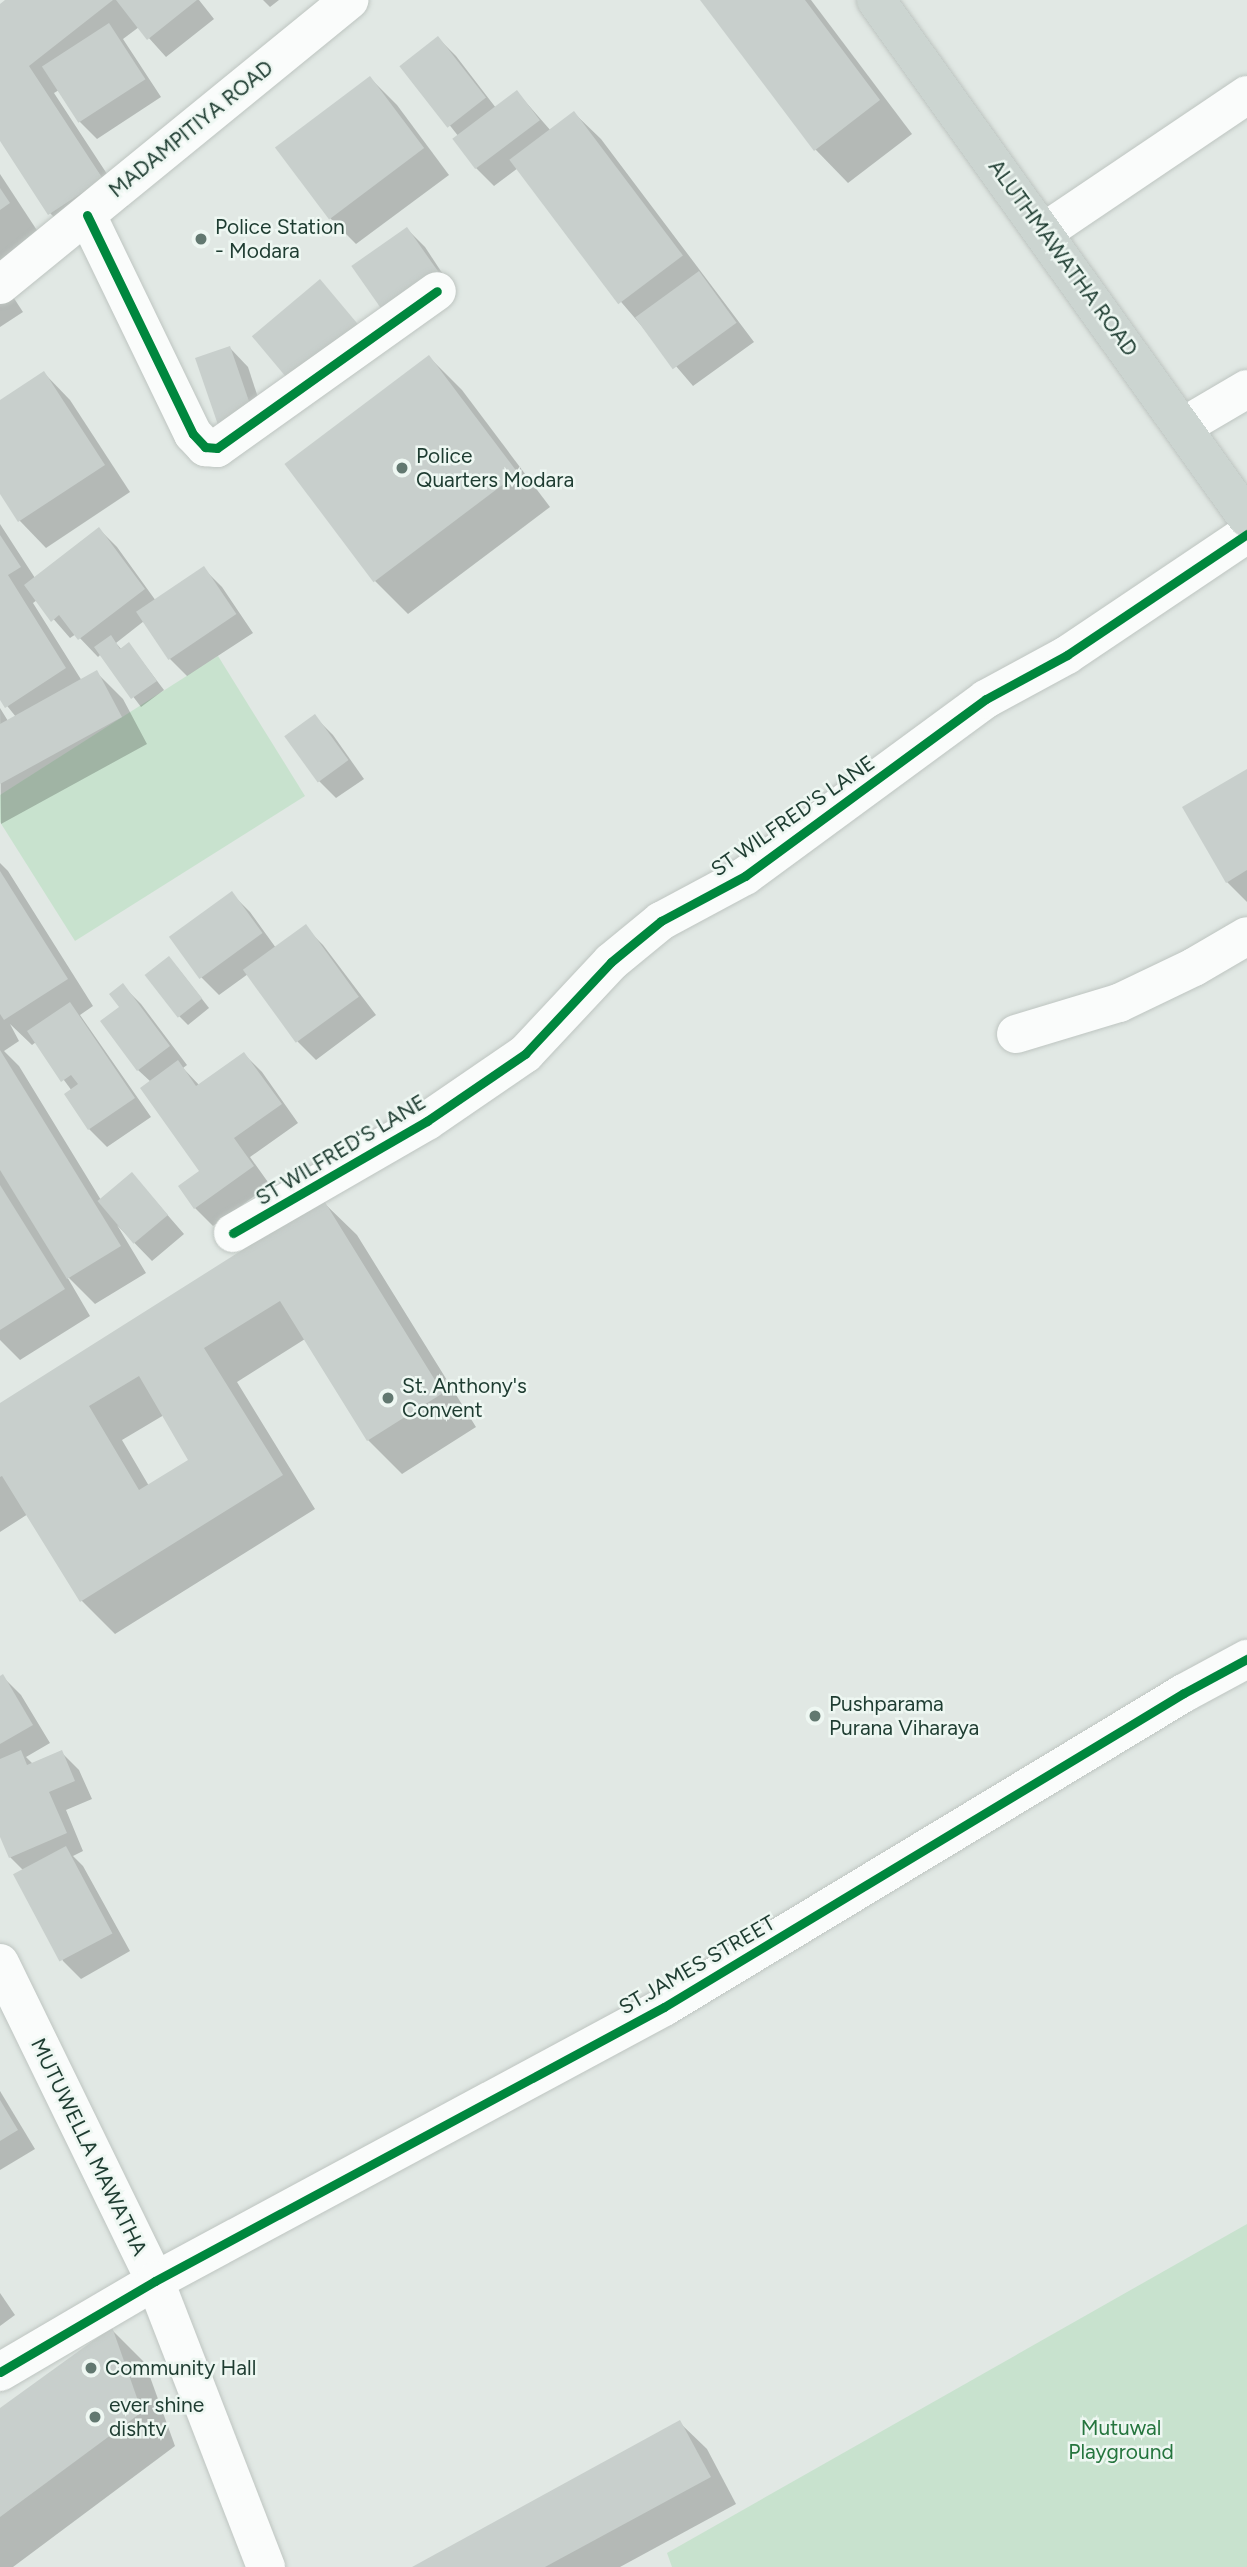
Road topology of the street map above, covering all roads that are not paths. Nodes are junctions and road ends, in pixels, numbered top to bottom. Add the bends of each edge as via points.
1 (349, 0) edge
2 (876, 0) edge
3 (1247, 95) edge
4 (87, 215) junction
5 (1044, 232) junction
6 (0, 285) edge
7 (438, 291) dead end
8 (1247, 389) edge
9 (1184, 426) junction
10 (1247, 518) edge
11 (1247, 534) edge
12 (1247, 936) edge
13 (1016, 1034) dead end
14 (233, 1234) dead end
15 (1247, 1659) edge
16 (0, 1963) edge
17 (155, 2281) junction
18 (0, 2372) edge
19 (266, 2567) edge

1 - 4 street, MADAMPITIYA ROAD
2 - 5 main road, ALUTHMAWATHA ROAD
3 - 5 street
4 - 6 street, MADAMPITIYA ROAD
4 - 7 street via 193,434 205,447 217,448
5 - 9 main road, ALUTHMAWATHA ROAD
8 - 9 street
9 - 10 main road, ALUTHMAWATHA ROAD
11 - 14 street, ST WILFRED'S LANE via 1067,655 986,699 745,876 661,921 611,962 525,1054 427,1121
12 - 13 street via 1119,1003
15 - 17 street, ST.JAMES STREET via 664,2007
16 - 17 street, MUTUWELLA MAWATHA
17 - 18 street, ST.JAMES STREET
17 - 19 street, MUTUWELLA MAWATHA

